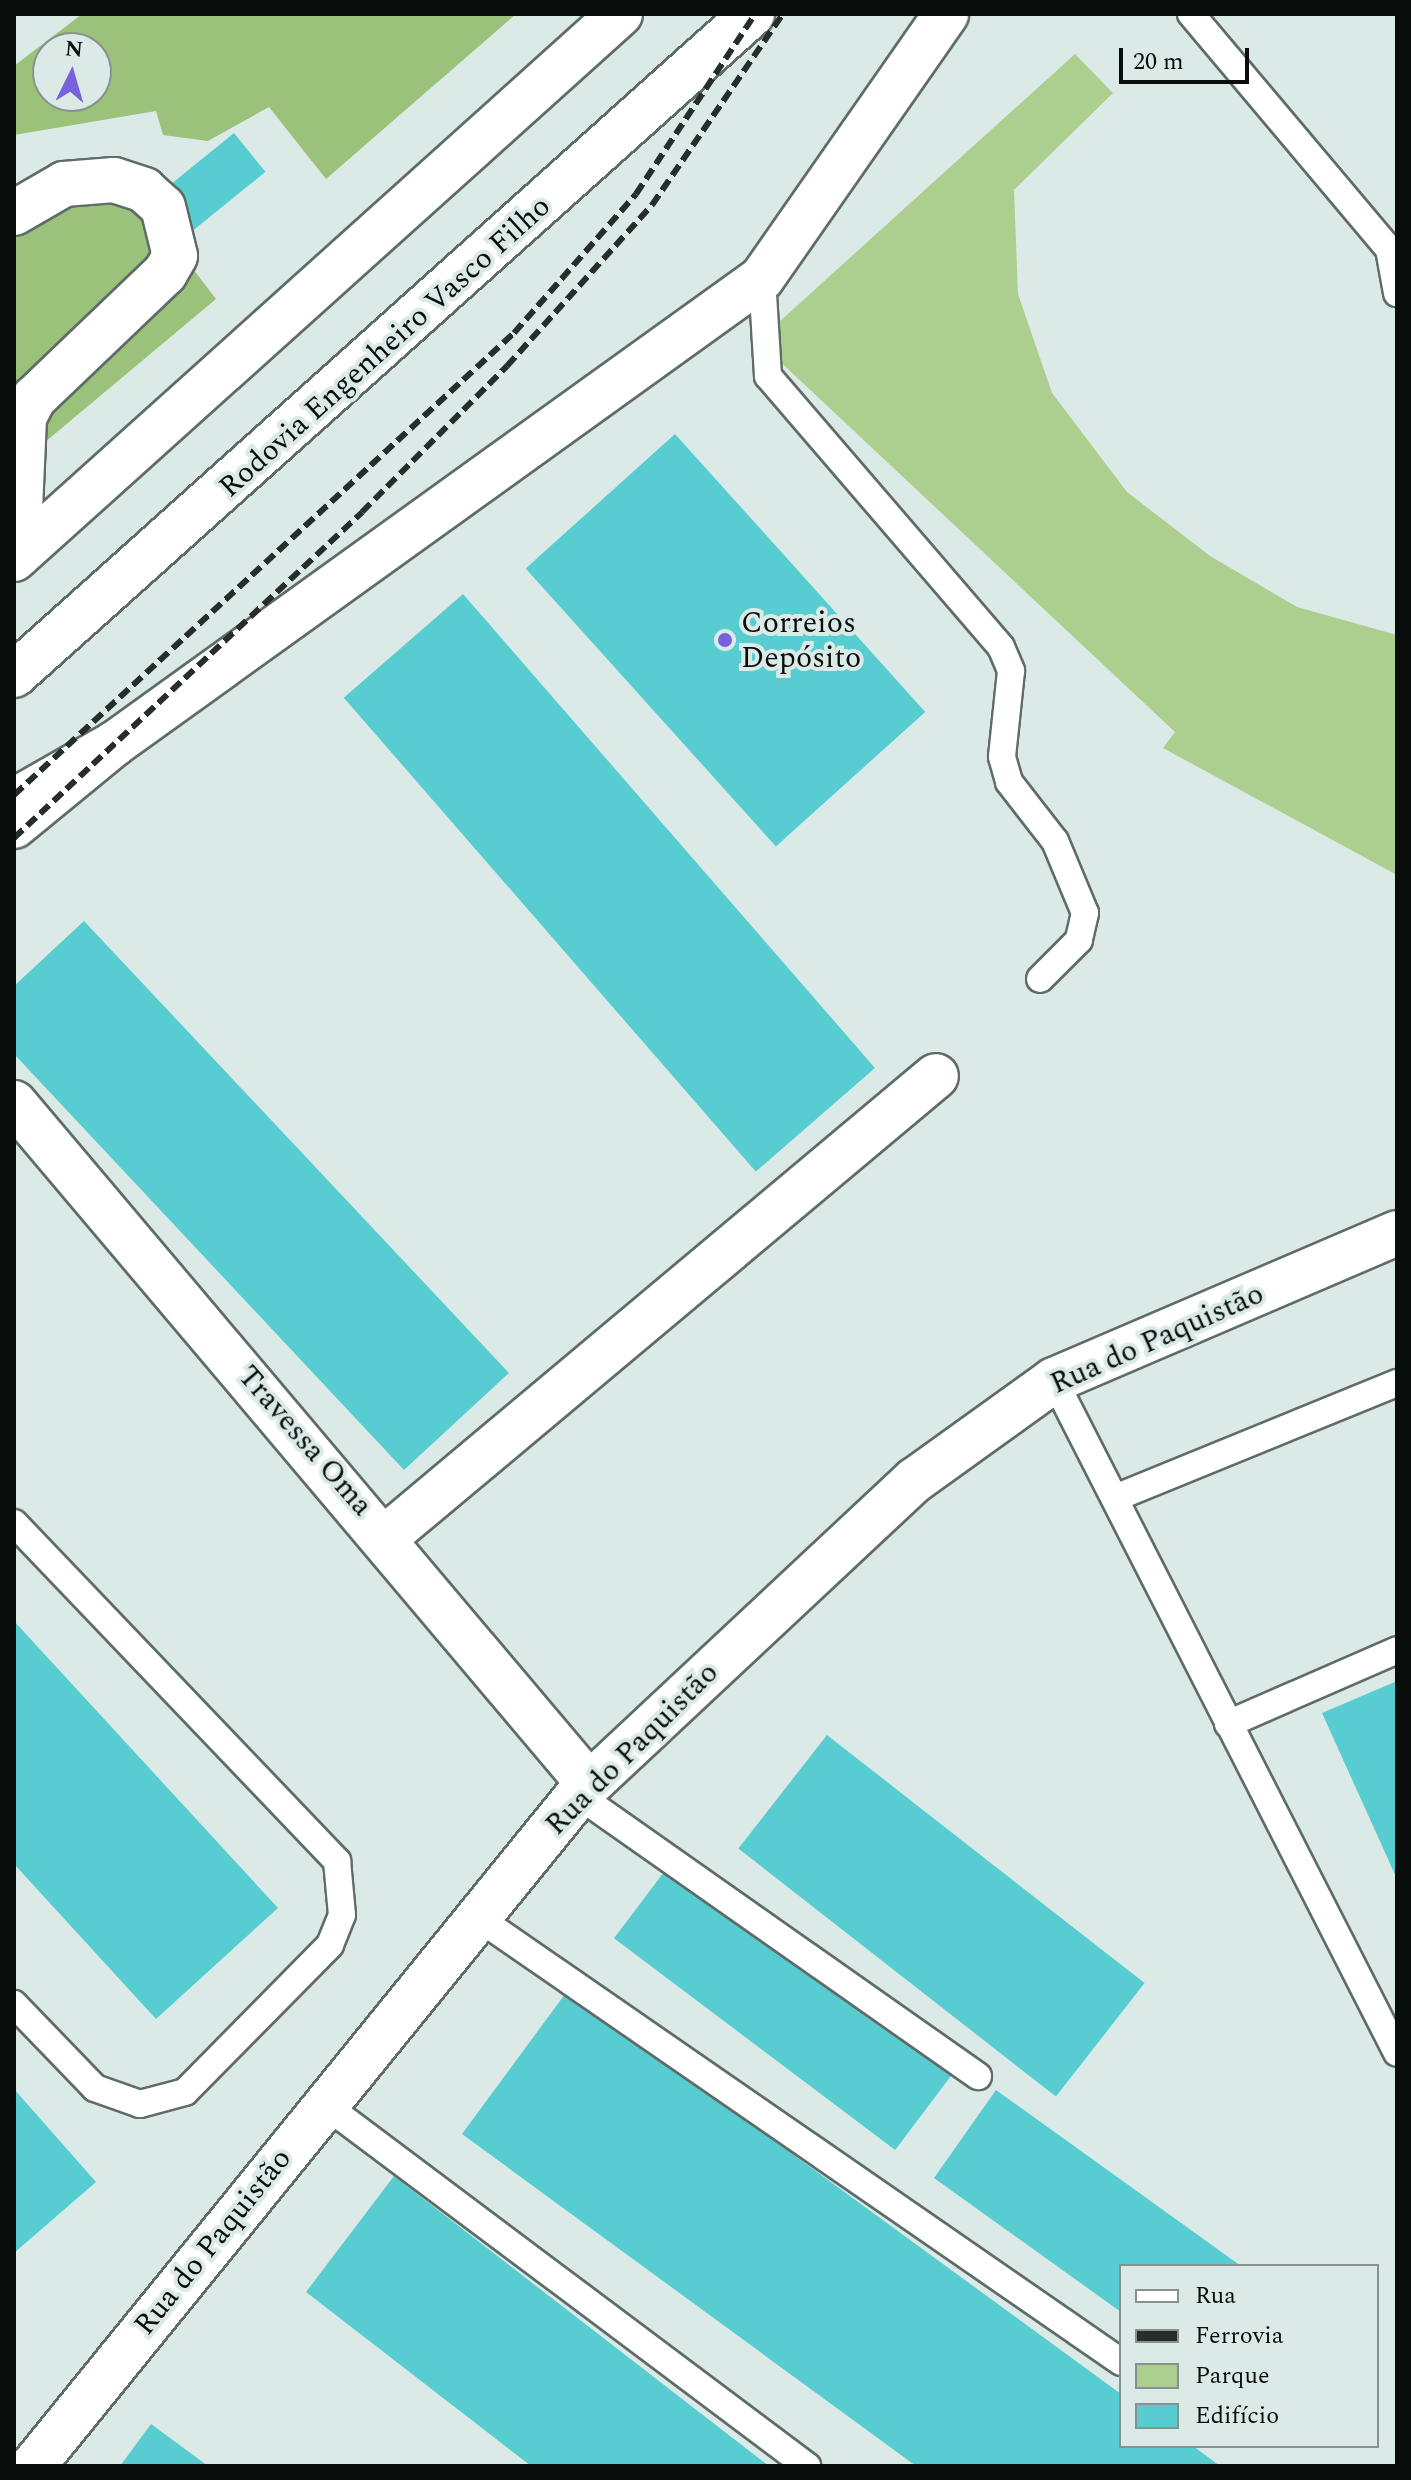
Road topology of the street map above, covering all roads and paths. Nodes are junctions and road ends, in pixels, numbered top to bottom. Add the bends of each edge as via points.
1 (620, 14) edge
2 (752, 14) edge
3 (946, 14) edge
4 (1191, 14) edge
5 (14, 213) edge
6 (762, 278) junction
7 (1397, 293) edge
8 (16, 557) edge
9 (14, 675) edge
10 (114, 744) junction
11 (14, 801) edge
12 (14, 826) edge
13 (1040, 979) dead end
14 (936, 1076) dead end
15 (14, 1103) edge
16 (1397, 1233) edge
17 (1054, 1380) junction
18 (1397, 1383) edge
19 (1115, 1498) junction
20 (14, 1523) edge
21 (387, 1536) junction
22 (1397, 1650) edge
23 (1228, 1724) junction
24 (583, 1789) junction
25 (477, 1917) junction
26 (14, 2004) edge
27 (1397, 2053) edge
28 (978, 2076) dead end
29 (324, 2104) junction
30 (1119, 2361) edge
31 (33, 2466) edge
32 (807, 2466) edge

1 - 8 main road
2 - 9 main road, Rodovia Engenheiro Vasco Filho
3 - 6 main road
4 - 7 lane via 1389,249
5 - 8 main road via 64,184 114,180 144,190 163,207 175,256 165,273 34,398 24,418
6 - 10 main road
6 - 13 lane via 768,376 1001,647 1011,671 1002,757 1009,782 1055,841 1085,913 1079,940
10 - 11 main road
10 - 12 main road
14 - 21 main road
15 - 21 main road, Travessa Oma
16 - 17 main road, Rua do Paquistão
17 - 19 lane
17 - 24 main road, Rua do Paquistão via 915,1480
18 - 19 lane
19 - 23 lane
20 - 26 lane via 337,1861 342,1915 330,1945 185,2092 140,2104 95,2088
21 - 24 main road, Travessa Oma
22 - 23 lane
23 - 27 lane
24 - 25 main road, Rua do Paquistão
24 - 28 lane
25 - 29 main road, Rua do Paquistão
25 - 30 lane
29 - 31 main road, Rua do Paquistão
29 - 32 lane

